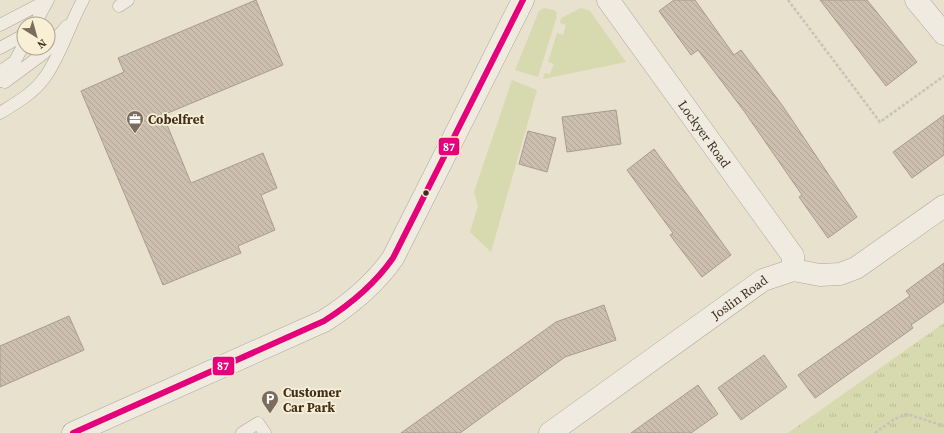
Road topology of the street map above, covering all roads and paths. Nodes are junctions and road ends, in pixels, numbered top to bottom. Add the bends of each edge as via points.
1 (48, 0) edge
2 (83, 0) edge
3 (523, 0) edge
4 (608, 0) edge
5 (788, 0) edge
6 (916, 0) edge
7 (39, 16) edge
8 (73, 19) junction
9 (0, 25) edge
10 (944, 34) edge
11 (16, 39) edge
12 (0, 48) edge
13 (18, 56) edge
14 (0, 72) edge
15 (944, 76) edge
16 (0, 81) edge
17 (0, 113) edge
18 (944, 206) edge
19 (793, 270) junction
20 (944, 426) edge
21 (73, 433) edge
22 (242, 433) edge
23 (265, 433) edge
24 (550, 433) edge
25 (875, 433) edge

1 - 7 lane
1 - 9 lane
2 - 8 lane
3 - 21 street via 394,258 367,290 324,321
4 - 19 street, Lockyer Road via 793,256
5 - 15 path via 880,122
6 - 10 street
8 - 16 lane via 44,53 5,82
8 - 17 lane via 61,49 45,78 25,98
11 - 12 lane
13 - 14 lane
18 - 19 street, Joslin Road via 856,268 840,274 820,275
19 - 24 street, Joslin Road via 763,280
20 - 25 path via 907,414
22 - 23 lane via 258,423

